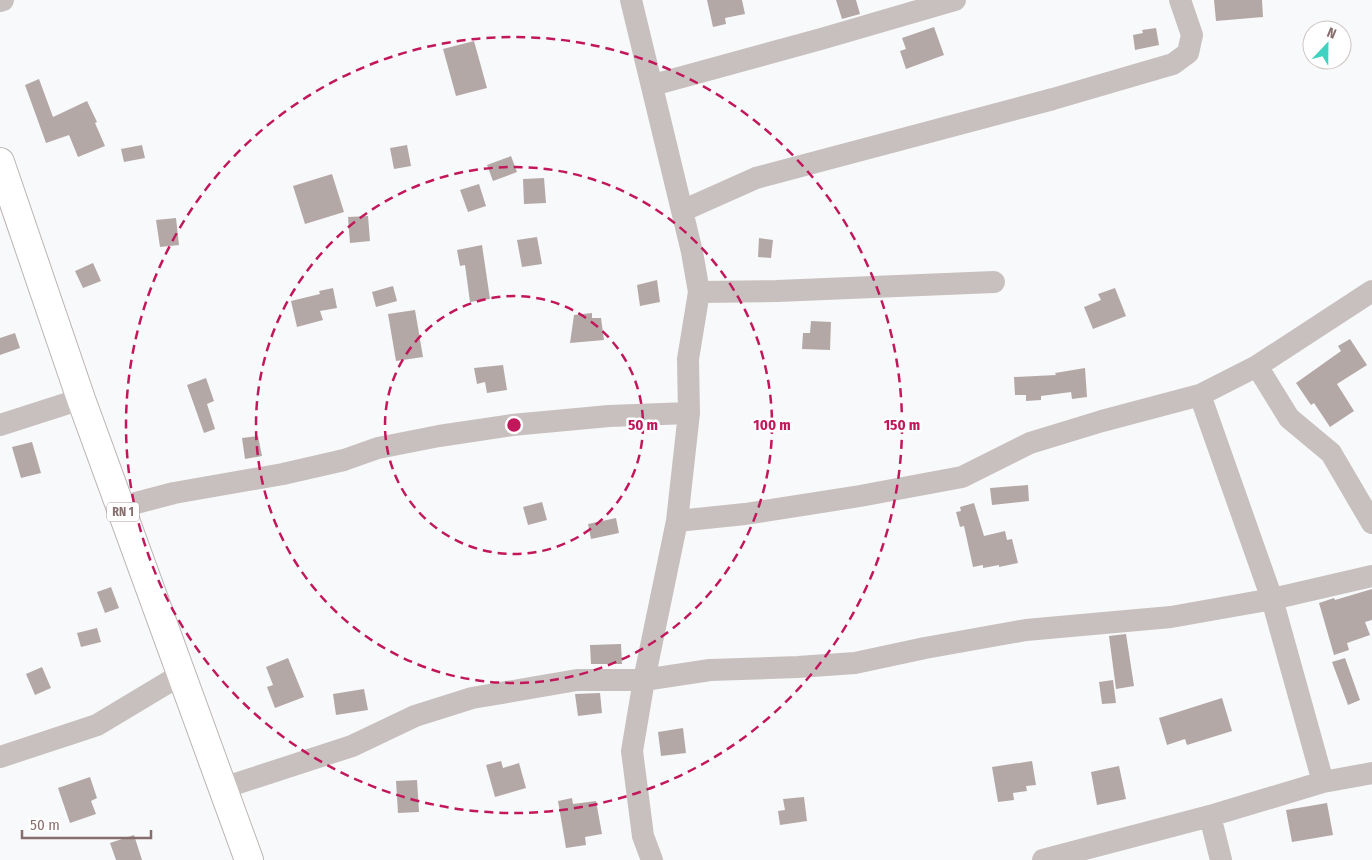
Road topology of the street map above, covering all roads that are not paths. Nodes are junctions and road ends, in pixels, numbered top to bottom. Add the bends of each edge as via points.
1 (631, 0) edge
2 (954, 0) edge
3 (1180, 0) edge
4 (653, 85) junction
5 (0, 162) edge
6 (682, 211) junction
7 (994, 282) dead end
8 (1372, 291) edge
9 (699, 292) junction
10 (1257, 366) junction
11 (1200, 395) junction
12 (81, 399) junction
13 (690, 413) junction
14 (0, 425) edge
15 (121, 506) junction
16 (676, 521) junction
17 (1372, 523) edge
18 (1372, 576) edge
19 (1272, 599) junction
20 (182, 674) junction
21 (644, 680) junction
22 (0, 758) edge
23 (1372, 773) edge
24 (1323, 782) junction
25 (224, 788) junction
26 (1210, 816) junction
27 (249, 860) edge
28 (652, 860) edge
29 (1043, 860) edge
30 (1220, 860) edge

1 - 4 street
2 - 4 street
3 - 6 street via 1192,35 1188,53 1173,64 756,178
4 - 6 street
5 - 12 main road, RN 1
6 - 9 street
7 - 9 street
8 - 10 street
9 - 13 street via 688,359
10 - 11 street
10 - 17 street via 1289,418 1331,453
11 - 16 street via 1030,443 962,477 745,514
11 - 19 street
12 - 14 street
12 - 15 main road, RN 1
13 - 15 street via 512,425 439,436 378,448 344,460 283,474
13 - 16 street
15 - 20 main road, RN 1
16 - 21 street
18 - 19 street
19 - 21 street via 1171,617 1026,630 855,663 710,670
19 - 24 street
20 - 22 street via 97,725
20 - 25 main road, RN 1
21 - 25 street via 577,680 472,698 415,716 352,746
21 - 28 street via 632,751 643,836
23 - 24 street
24 - 26 street
25 - 27 main road, RN 1
26 - 29 street
26 - 30 street

